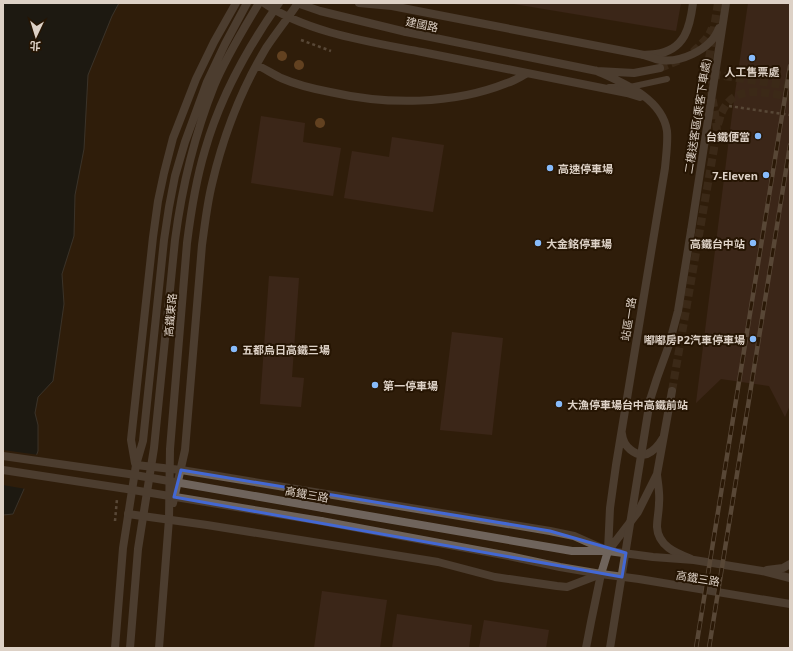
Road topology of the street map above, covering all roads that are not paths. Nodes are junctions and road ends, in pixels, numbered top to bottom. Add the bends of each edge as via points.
1 (236, 3) edge
2 (247, 3) edge
3 (259, 3) edge
4 (264, 3) edge
5 (280, 3) edge
6 (297, 3) edge
7 (359, 3) edge
8 (693, 3) edge
9 (726, 3) edge
10 (390, 4) edge
11 (274, 10) junction
12 (288, 17) junction
13 (723, 18) junction
14 (644, 55) junction
15 (545, 61) joint
16 (257, 65) junction
17 (660, 68) tunnel mouth
18 (597, 71) junction
19 (526, 74) junction
20 (667, 79) dead end
21 (594, 86) junction
22 (630, 87) junction
23 (647, 98) junction
24 (672, 391) tunnel mouth
25 (622, 428) junction
26 (665, 433) junction
27 (3, 456) edge
28 (136, 465) junction
29 (151, 467) junction
30 (170, 469) junction
31 (3, 470) edge
32 (180, 470) junction
33 (657, 474) junction
34 (128, 514) junction
35 (144, 516) junction
36 (169, 519) junction
37 (608, 550) junction
38 (694, 560) junction
39 (790, 564) edge
40 (762, 571) junction
41 (601, 574) junction
42 (790, 578) edge
43 (790, 604) edge
44 (115, 648) edge
45 (130, 648) edge
46 (159, 648) edge
47 (586, 648) edge
48 (610, 648) edge

1 - 28 street via 196,79 164,173 153,237 131,440
2 - 28 street via 207,82 175,176 169,207 143,441
3 - 29 street, 高鐵東路 via 214,86 185,179 175,240
4 - 11 street
5 - 11 street, 高鐵東路
6 - 12 street
6 - 15 street, 建國路, bridge via 320,12
7 - 10 street
8 - 14 street via 689,27 684,37 669,50
9 - 13 street, 二樓送客區(乘客下車處), bridge
10 - 14 street
11 - 12 street
11 - 30 street, 高鐵東路 via 244,58 227,92 215,119 196,181 187,242
12 - 16 street
12 - 19 street via 324,31
13 - 14 street, bridge via 712,40 694,54 672,60 657,60
13 - 48 street, 二樓送客區(乘客下車處), bridge via 678,311 650,400
15 - 18 street, 站區一路
16 - 19 street via 281,78 310,88 380,100 412,101 455,97 488,90
16 - 32 street via 229,125 210,192 202,245 185,450
17 - 18 street, 站區一路 via 634,73
18 - 22 street, 站區一路
19 - 21 street
20 - 22 lane
21 - 22 lane
21 - 23 street
22 - 23 street, 站區一路
23 - 25 street, 站區一路 via 655,105 663,119 667,129 667,147
24 - 26 street, 站區一路
25 - 26 street via 626,446 640,454 647,454 655,449
25 - 37 street, 站區一路 via 610,508
26 - 33 street, 站區一路
27 - 37 street, 高鐵三路, bridge via 129,474 572,551
28 - 29 street, 高鐵三路
28 - 34 street
29 - 30 street, 高鐵三路
29 - 35 street, 高鐵東路
30 - 32 street, 高鐵三路
30 - 36 street, 高鐵東路
31 - 41 street, 高鐵三路, bridge via 321,521
32 - 36 street
32 - 37 street, 高鐵三路 via 550,531 574,536
33 - 37 street, 站區一路 via 638,512
33 - 38 street via 660,502 658,535 671,550
34 - 35 street, 高鐵三路
34 - 44 street
35 - 36 street, 高鐵三路
35 - 45 street, 高鐵東路 via 138,549
36 - 41 street, 高鐵三路 via 438,562 495,577 557,586 567,587
36 - 46 street, 高鐵東路
37 - 38 street, 高鐵三路
37 - 41 street, 站區一路
38 - 40 street, 高鐵三路
39 - 40 street
40 - 42 street, 高鐵三路
41 - 43 street, 高鐵三路
41 - 47 street, 站區一路

